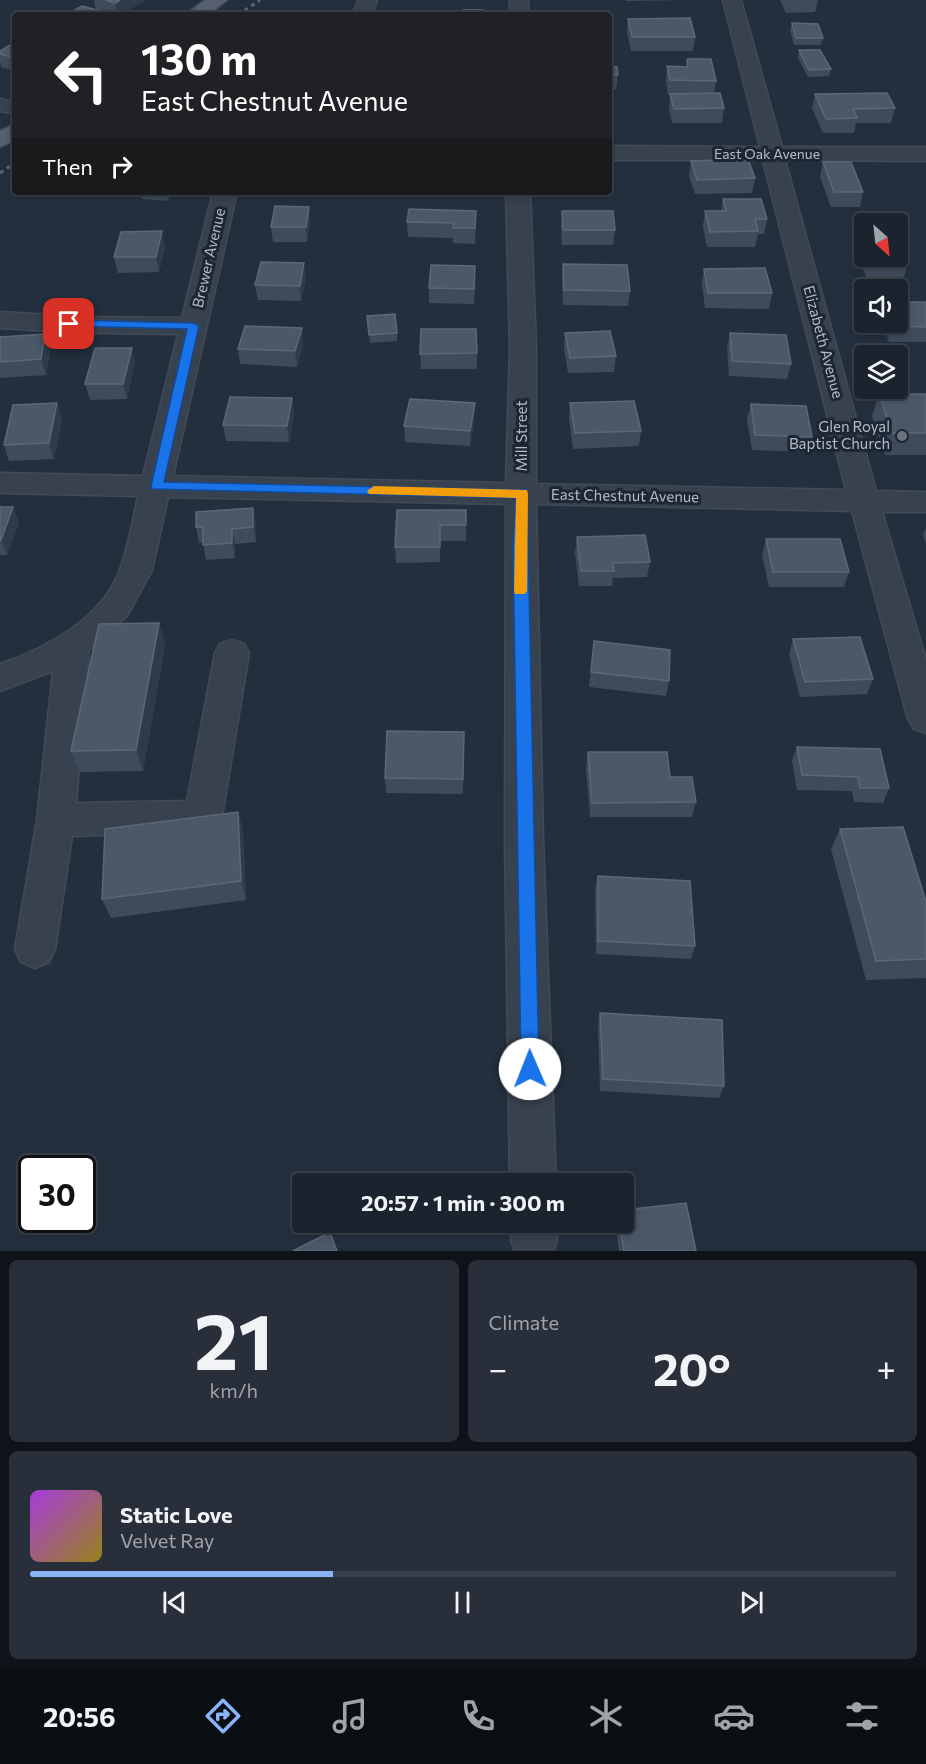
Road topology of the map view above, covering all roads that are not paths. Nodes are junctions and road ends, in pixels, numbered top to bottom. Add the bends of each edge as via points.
1 (218, 0) edge
2 (732, 0) edge
3 (200, 12) edge
4 (612, 153) edge
5 (773, 154) junction
6 (926, 154) edge
7 (224, 195) edge
8 (518, 195) edge
9 (0, 320) edge
10 (193, 326) junction
11 (0, 483) edge
12 (157, 486) junction
13 (522, 494) junction
14 (864, 501) junction
15 (926, 502) edge
16 (73, 645) junction
17 (232, 653) dead end
18 (0, 678) edge
19 (926, 719) edge
20 (56, 820) junction
21 (35, 949) dead end
22 (533, 1173) edge

1 - 3 main road
2 - 5 street, Elizabeth Avenue
4 - 5 street, East Oak Avenue
5 - 6 street, East Oak Avenue
5 - 14 street, Elizabeth Avenue
7 - 10 street, Brewer Avenue
8 - 13 street, Mill Street
9 - 10 street
10 - 12 street, Brewer Avenue
11 - 12 street, East Chestnut Avenue
12 - 13 street, East Chestnut Avenue
12 - 16 street, Brewer Avenue via 136,570 114,607
13 - 14 street, East Chestnut Avenue
13 - 22 street, Mill Street via 524,841
14 - 15 street, East Chestnut Avenue
14 - 19 street, Elizabeth Avenue
16 - 18 street, Brewer Avenue via 34,667
16 - 20 street
17 - 20 street via 203,816
20 - 21 street

